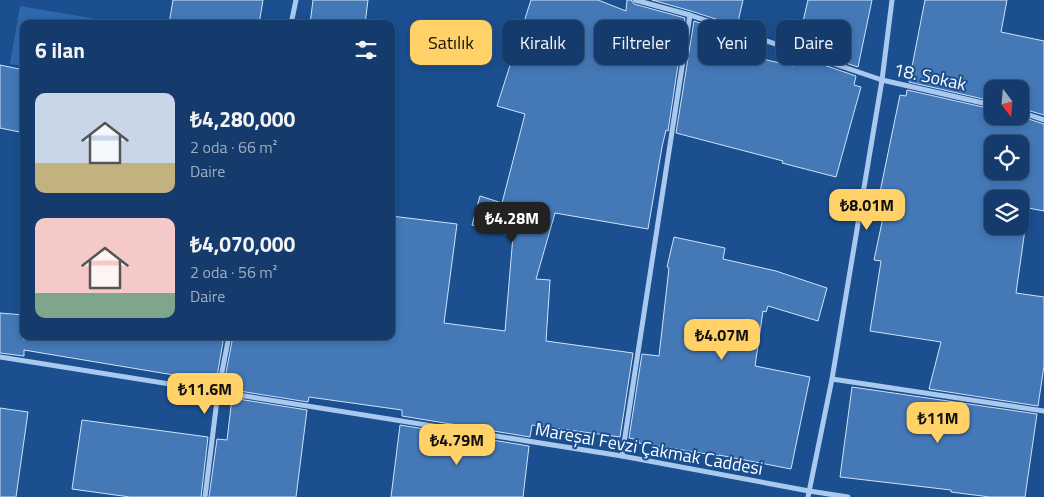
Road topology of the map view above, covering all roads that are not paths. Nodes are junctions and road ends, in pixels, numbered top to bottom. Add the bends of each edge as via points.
1 (296, 0) edge
2 (635, 0) edge
3 (892, 0) edge
4 (690, 15) junction
5 (292, 20) edge
6 (882, 80) junction
7 (984, 103) edge
8 (1029, 115) edge
9 (1044, 120) edge
10 (228, 340) edge
11 (0, 357) edge
12 (832, 379) junction
13 (218, 392) junction
14 (1044, 411) edge
15 (622, 456) junction
16 (809, 494) edge
17 (205, 497) edge
18 (848, 497) edge

1 - 5 street
2 - 4 street, 18. Sokak
3 - 6 street
4 - 6 street, 18. Sokak
4 - 15 street
6 - 7 street, 18. Sokak
6 - 12 street
8 - 9 street
10 - 13 street
11 - 13 street, Mareşal Fevzi Çakmak Caddesi
12 - 14 street
12 - 16 street
13 - 15 street, Mareşal Fevzi Çakmak Caddesi
13 - 17 street
15 - 16 street, Mareşal Fevzi Çakmak Caddesi
16 - 18 street, Mareşal Fevzi Çakmak Caddesi

